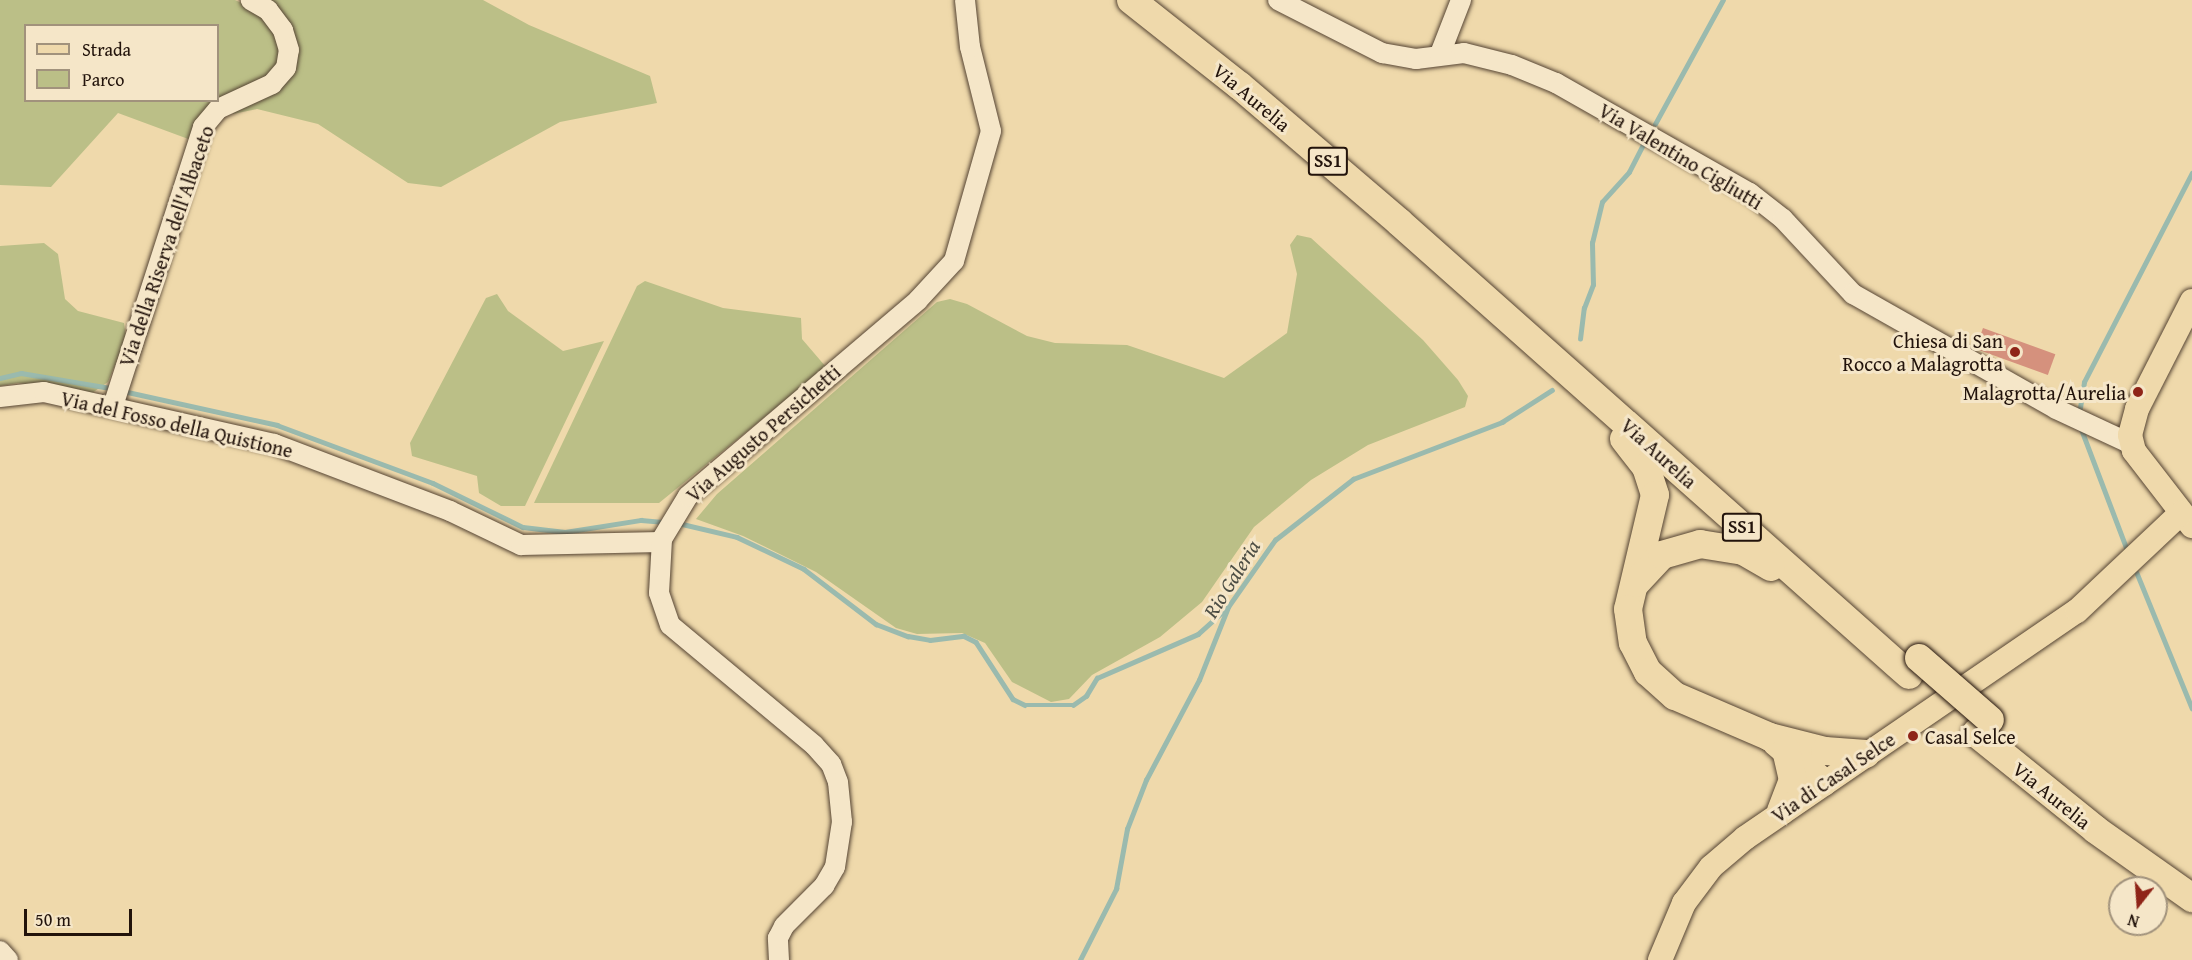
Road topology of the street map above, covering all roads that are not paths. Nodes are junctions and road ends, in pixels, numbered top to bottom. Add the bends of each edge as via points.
1 (251, 0) edge
2 (965, 0) edge
3 (1278, 0) edge
4 (1461, 0) edge
5 (1141, 2) edge
6 (1440, 54) junction
7 (2192, 301) edge
8 (1513, 311) junction
9 (1576, 379) junction
10 (117, 394) junction
11 (0, 397) edge
12 (2131, 444) junction
13 (2188, 514) edge
14 (666, 530) junction
15 (1633, 589) junction
16 (1914, 666) junction
17 (1983, 727) junction
18 (1786, 745) junction
19 (1866, 754) junction
20 (1823, 782) junction
21 (1781, 811) junction
22 (2192, 875) edge
23 (2192, 898) edge
24 (0, 951) edge
25 (8, 960) edge
26 (779, 960) edge
27 (1660, 960) edge

1 - 10 street, Via della Riserva dell'Albaceto via 268,10 283,30 289,50 286,68 272,84 221,106 207,120
2 - 14 street, Via Augusto Persichetti via 970,46 991,131 954,261 918,300 688,496
3 - 6 street, Via Valentino Cigliutti via 1382,53 1416,58
4 - 6 street
5 - 8 highway, Via Aurelia / SS1 via 1282,95
6 - 12 street, Via Valentino Cigliutti via 1464,53 1512,65 1615,115 1783,219 1853,294 2056,409
7 - 12 main road via 2137,409
8 - 9 highway, Via Aurelia / SS1
8 - 16 highway, Via Aurelia / SS1 via 1609,384
9 - 15 highway via 1641,459 1654,486 1651,523
9 - 16 highway, Via Aurelia / SS1
10 - 11 street, Via del Fosso della Quistione via 36,391
10 - 14 street, Via del Fosso della Quistione via 296,451 450,511 521,545
12 - 13 main road
13 - 19 main road, Via di Casal Selce via 2077,611
14 - 26 street via 659,593 670,625 814,745 831,764 838,782 842,822 835,867 824,886 782,929
15 - 16 highway via 1653,561 1674,550 1710,544 1743,550 1766,563 1863,647
15 - 18 highway via 1630,634 1652,676 1687,702
16 - 17 highway, Via Aurelia / SS1
17 - 22 highway, Via Aurelia / SS1
17 - 23 highway, Via Aurelia / SS1 via 2096,830
18 - 19 highway
18 - 20 highway via 1819,765
18 - 21 highway via 1793,780
19 - 20 main road, Via di Casal Selce
20 - 21 main road, Via di Casal Selce
21 - 27 main road, Via di Casal Selce via 1724,856 1697,885 1675,919
24 - 25 street

